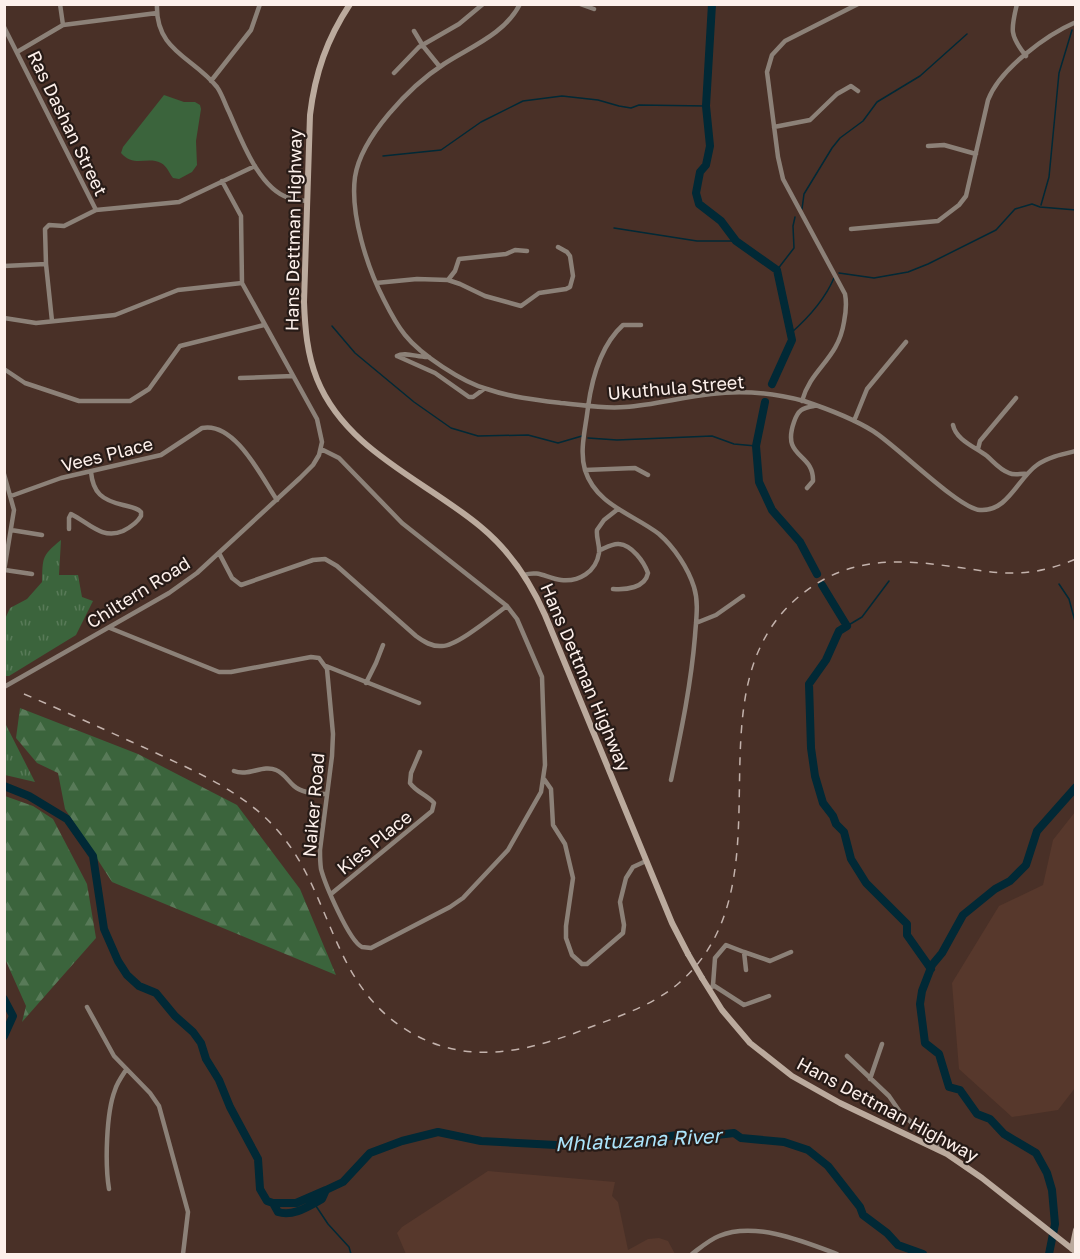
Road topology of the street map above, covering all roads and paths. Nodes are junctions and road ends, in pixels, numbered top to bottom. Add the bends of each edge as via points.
1 (60, 4) edge
2 (157, 4) edge
3 (260, 4) edge
4 (350, 4) edge
5 (483, 4) edge
6 (520, 4) edge
7 (580, 4) edge
8 (858, 4) edge
9 (1017, 4) edge
10 (594, 9) dead end
11 (156, 13) junction
12 (1076, 22) edge
13 (63, 25) junction
14 (4, 27) edge
15 (414, 31) dead end
16 (423, 46) junction
17 (17, 52) junction
18 (1026, 56) junction
19 (440, 67) junction
20 (394, 73) dead end
21 (211, 81) junction
22 (858, 91) dead end
23 (774, 127) junction
24 (928, 146) dead end
25 (976, 154) junction
26 (255, 166) junction
27 (222, 181) junction
28 (307, 201) junction
29 (96, 210) junction
30 (851, 229) dead end
31 (558, 247) dead end
32 (527, 251) dead end
33 (46, 264) junction
34 (4, 266) edge
35 (448, 280) junction
36 (242, 283) junction
37 (376, 283) junction
38 (4, 318) edge
39 (52, 321) junction
40 (264, 324) junction
41 (641, 325) dead end
42 (906, 342) dead end
43 (430, 357) junction
44 (4, 369) edge
45 (293, 376) junction
46 (240, 378) dead end
47 (484, 389) junction
48 (1016, 398) dead end
49 (802, 401) junction
50 (588, 406) junction
51 (817, 406) junction
52 (854, 421) junction
53 (953, 425) dead end
54 (321, 449) junction
55 (978, 449) junction
56 (1076, 451) edge
57 (585, 470) junction
58 (91, 472) junction
59 (4, 474) edge
60 (1028, 474) junction
61 (648, 475) dead end
62 (807, 488) dead end
63 (11, 496) junction
64 (277, 500) junction
65 (618, 509) junction
66 (69, 529) dead end
67 (11, 530) junction
68 (42, 535) dead end
69 (600, 550) junction
70 (219, 554) junction
71 (5, 571) edge
72 (32, 574) dead end
73 (524, 575) junction
74 (613, 589) dead end
75 (743, 596) dead end
76 (507, 606) junction
77 (696, 623) junction
78 (110, 628) junction
79 (383, 645) dead end
80 (326, 666) junction
81 (366, 683) junction
82 (4, 687) edge
83 (419, 703) dead end
84 (420, 752) dead end
85 (234, 771) dead end
86 (544, 779) junction
87 (671, 780) dead end
88 (326, 794) junction
89 (646, 861) junction
90 (331, 894) junction
91 (744, 952) junction
92 (791, 952) dead end
93 (746, 970) dead end
94 (713, 985) junction
95 (710, 993) junction
96 (769, 996) dead end
97 (87, 1007) dead end
98 (882, 1044) dead end
99 (847, 1056) dead end
100 (126, 1070) junction
101 (870, 1078) junction
102 (947, 1154) junction
103 (109, 1189) dead end
104 (1076, 1230) edge
105 (1073, 1252) edge
106 (183, 1254) edge
107 (692, 1254) edge
108 (837, 1254) edge

1 - 13 street
2 - 11 street
3 - 21 street via 251,30
4 - 28 street, Hans Dettman Highway via 323,54 313,92
5 - 16 street
6 - 19 street, Ukuthula Street via 498,31
7 - 10 street
8 - 23 street via 777,48 767,77
9 - 18 street via 1012,35
11 - 13 street
11 - 21 street via 166,42
12 - 18 street
13 - 17 street
14 - 17 street, Ras Dashan Street
15 - 16 street
16 - 19 street
16 - 20 street
17 - 29 street, Ras Dashan Street
18 - 25 street via 991,92
19 - 37 street, Ukuthula Street via 377,130 358,165 355,204
21 - 26 street
22 - 23 street via 851,86 842,91 810,120
23 - 49 street via 785,184 847,302 839,345 808,385
24 - 25 street via 944,145
25 - 30 street via 966,196 945,217 930,223
26 - 27 street, Ras Dashan Street
26 - 28 street via 280,194
27 - 29 street, Ras Dashan Street via 173,203
27 - 36 street via 241,216
28 - 73 street, Hans Dettman Highway via 305,333 324,395 355,435 482,528
29 - 33 street via 64,226 48,225 44,235
31 - 35 street via 570,256 570,286 539,293 523,306
32 - 35 street via 459,259
33 - 34 street
33 - 39 street
35 - 37 street
36 - 39 street via 178,290 115,315
36 - 40 street
37 - 43 street, Ukuthula Street via 398,325
38 - 39 street
40 - 44 street via 180,346 149,389 130,401 80,401 25,383
40 - 45 street
41 - 50 street via 623,325 610,339 602,353
42 - 52 street via 867,389
43 - 47 street, Ukuthula Street
43 - 47 street via 404,353 397,356 435,374 469,397
45 - 46 street
45 - 54 street via 316,419
47 - 50 street, Ukuthula Street
48 - 55 street via 980,441
49 - 50 street, Ukuthula Street via 728,393 627,407
49 - 51 street, Ukuthula Street
50 - 57 street
51 - 52 street, Ukuthula Street
51 - 62 street via 799,410 789,437 811,471 813,480
52 - 60 street, Ukuthula Street via 889,443 975,510 998,506
53 - 55 street via 961,437
54 - 64 street, Chiltern Road via 313,465
54 - 76 street, Naiker Road via 339,458 402,523
55 - 60 street via 1010,474
56 - 60 street, Ukuthula Street via 1045,460
57 - 61 street via 634,468
57 - 65 street via 600,495
58 - 63 street, Vees Place
58 - 64 street, Vees Place via 161,455 209,427 242,448
58 - 66 street via 98,494 139,509 141,516 131,527 110,534 71,514
59 - 63 street
63 - 67 street
64 - 70 street, Chiltern Road
65 - 69 street via 597,530
65 - 77 street via 661,536 677,555 695,591
67 - 68 street
67 - 71 street
69 - 73 street via 594,568 581,577 561,580 536,572
69 - 74 street via 621,544 638,557 648,573 646,580 636,586
70 - 76 street via 232,578 241,585 325,559 416,636 435,646 458,641
70 - 78 street, Chiltern Road via 185,583
71 - 72 street
73 - 89 street, Hans Dettman Highway via 545,615
75 - 77 street via 716,615
76 - 86 street, Naiker Road via 517,619 542,677
77 - 87 street via 693,667
78 - 80 street via 219,672 311,657 319,658
78 - 82 street, Chiltern Road
79 - 81 street
80 - 81 street
80 - 88 street, Naiker Road via 333,742
81 - 83 street
84 - 90 street, Kies Place via 410,783 432,800 432,811
85 - 88 street via 246,774 274,769 296,788
86 - 89 street via 551,789 553,825 565,844 573,878 566,938 572,955 582,964 587,964 623,933 620,902 626,878 633,867
86 - 90 street, Naiker Road via 508,850 450,908 367,948 352,938
88 - 90 street, Naiker Road via 320,856
89 - 95 street, Hans Dettman Highway, bridge via 672,923
91 - 92 street via 770,961
91 - 93 street
91 - 94 street via 726,945 715,958
94 - 95 street
94 - 96 street via 744,1005
95 - 102 street, Hans Dettman Highway via 750,1043 792,1076
97 - 100 street
98 - 101 street
99 - 101 street
100 - 103 street via 114,1091 111,1109 106,1169
100 - 106 street via 150,1093 162,1112 188,1212
101 - 102 street via 900,1112
102 - 105 street, Hans Dettman Highway
104 - 105 street
107 - 108 street via 720,1236 746,1231 791,1237

